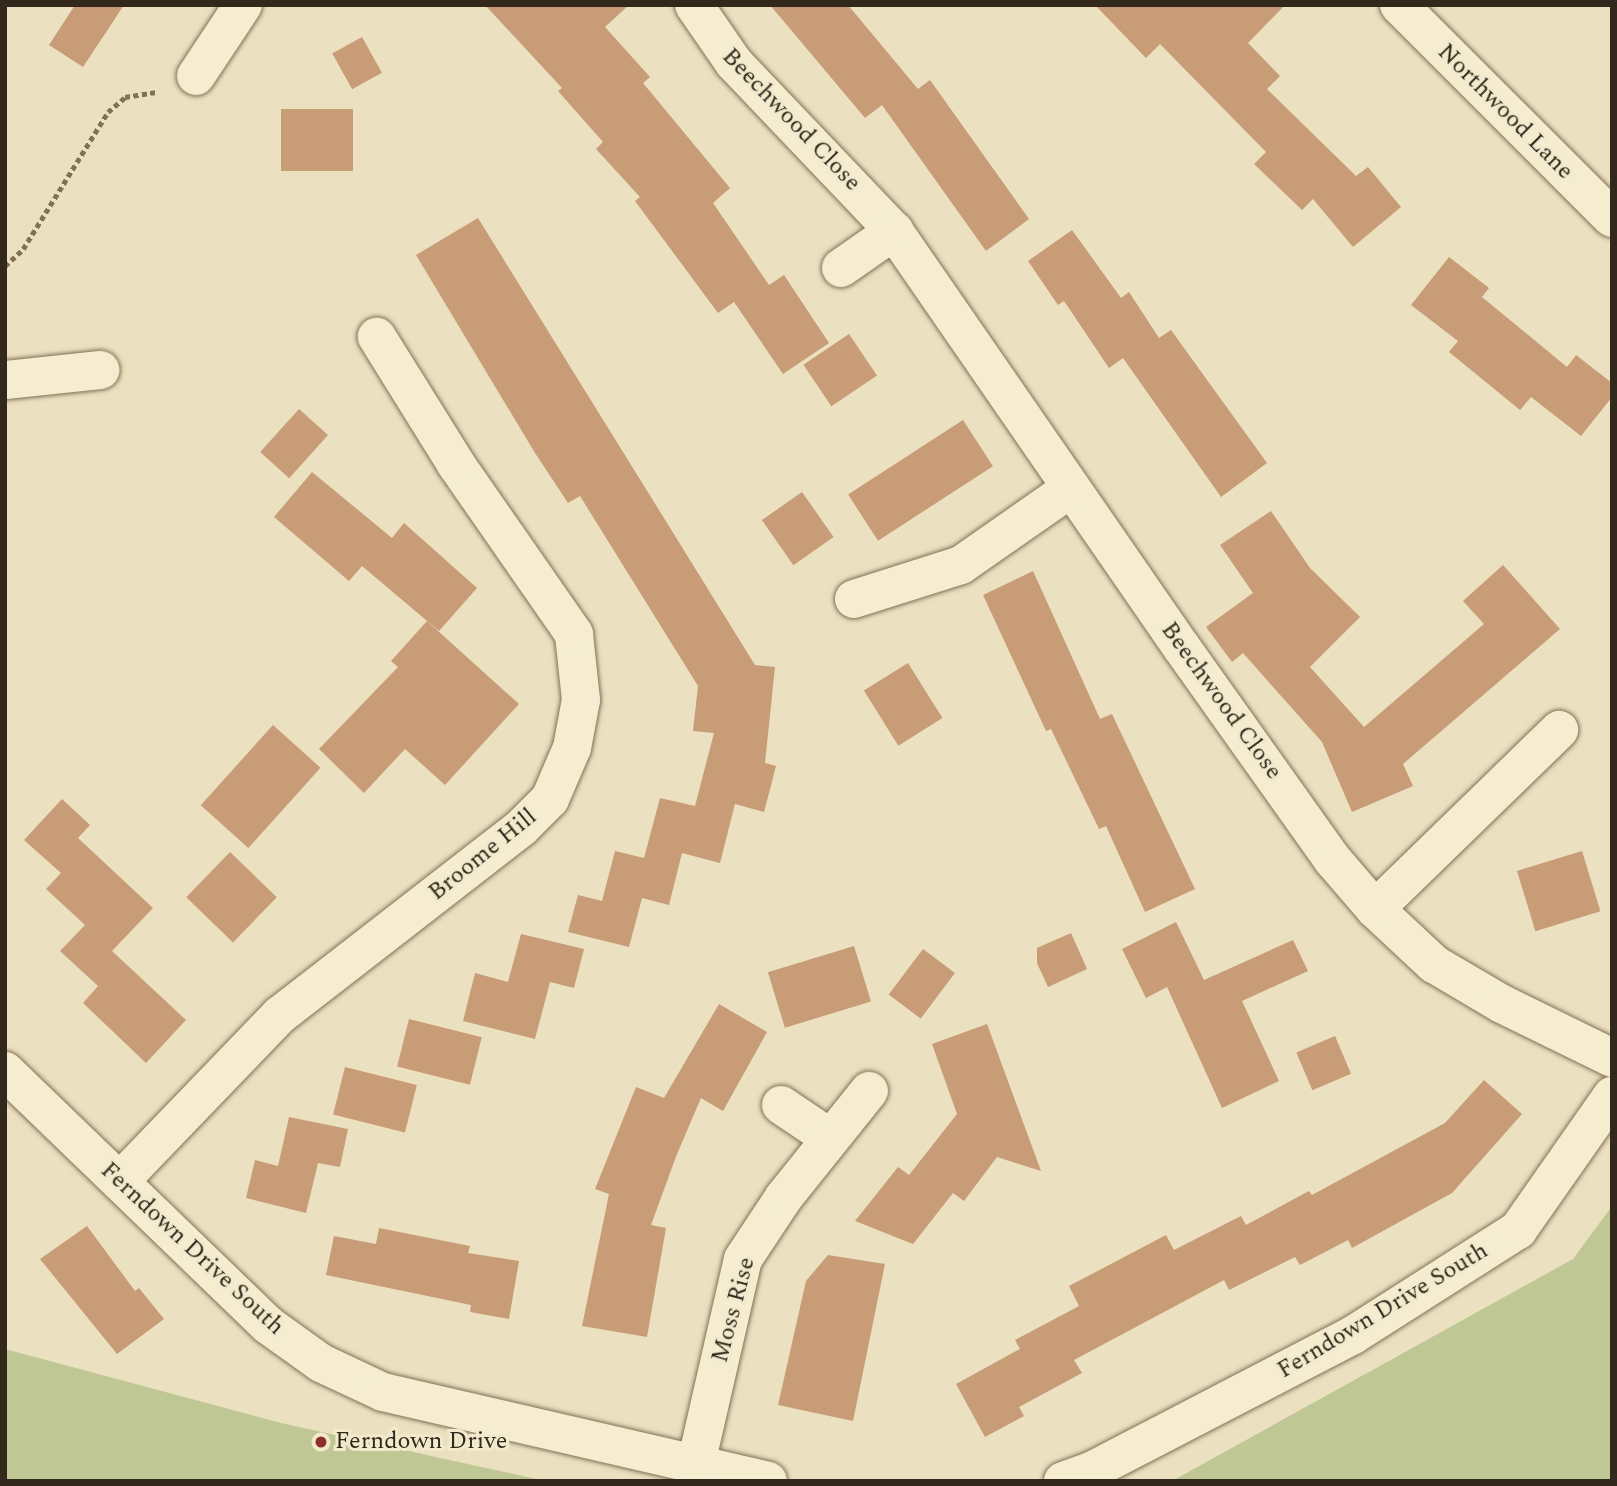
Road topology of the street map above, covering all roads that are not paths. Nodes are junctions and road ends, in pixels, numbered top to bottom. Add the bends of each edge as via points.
1 (243, 5) edge
2 (694, 5) edge
3 (1399, 5) edge
4 (197, 76) road end
5 (1612, 218) edge
6 (894, 231) junction
7 (841, 268) dead end
8 (377, 337) dead end
9 (100, 370) dead end
10 (5, 380) edge
11 (1070, 489) junction
12 (854, 599) dead end
13 (1559, 730) dead end
14 (1375, 909) junction
15 (1612, 1058) edge
16 (5, 1071) edge
17 (869, 1090) dead end
18 (1612, 1096) edge
19 (781, 1105) dead end
20 (830, 1138) junction
21 (120, 1181) junction
22 (696, 1464) junction
23 (768, 1481) edge
24 (1063, 1481) edge

1 - 4 street
2 - 6 street, Beechwood Close via 734,63
3 - 5 street, Northwood Lane
6 - 7 street
6 - 11 street, Beechwood Close via 1014,400
8 - 21 street, Broome Hill via 456,464 574,634 580,700 572,748 550,799 521,828 280,1015
9 - 10 street
11 - 12 street via 961,565
11 - 14 street, Beechwood Close via 1332,859
13 - 14 street
14 - 15 street, Beechwood Close via 1434,964
16 - 21 street, Ferndown Drive South
17 - 20 street, Moss Rise
18 - 24 street, Ferndown Drive South via 1518,1230 1353,1335 1091,1471
19 - 20 street
20 - 22 street, Moss Rise via 743,1259
21 - 22 street, Ferndown Drive South via 268,1325 321,1363 383,1392
22 - 23 street, Ferndown Drive South

